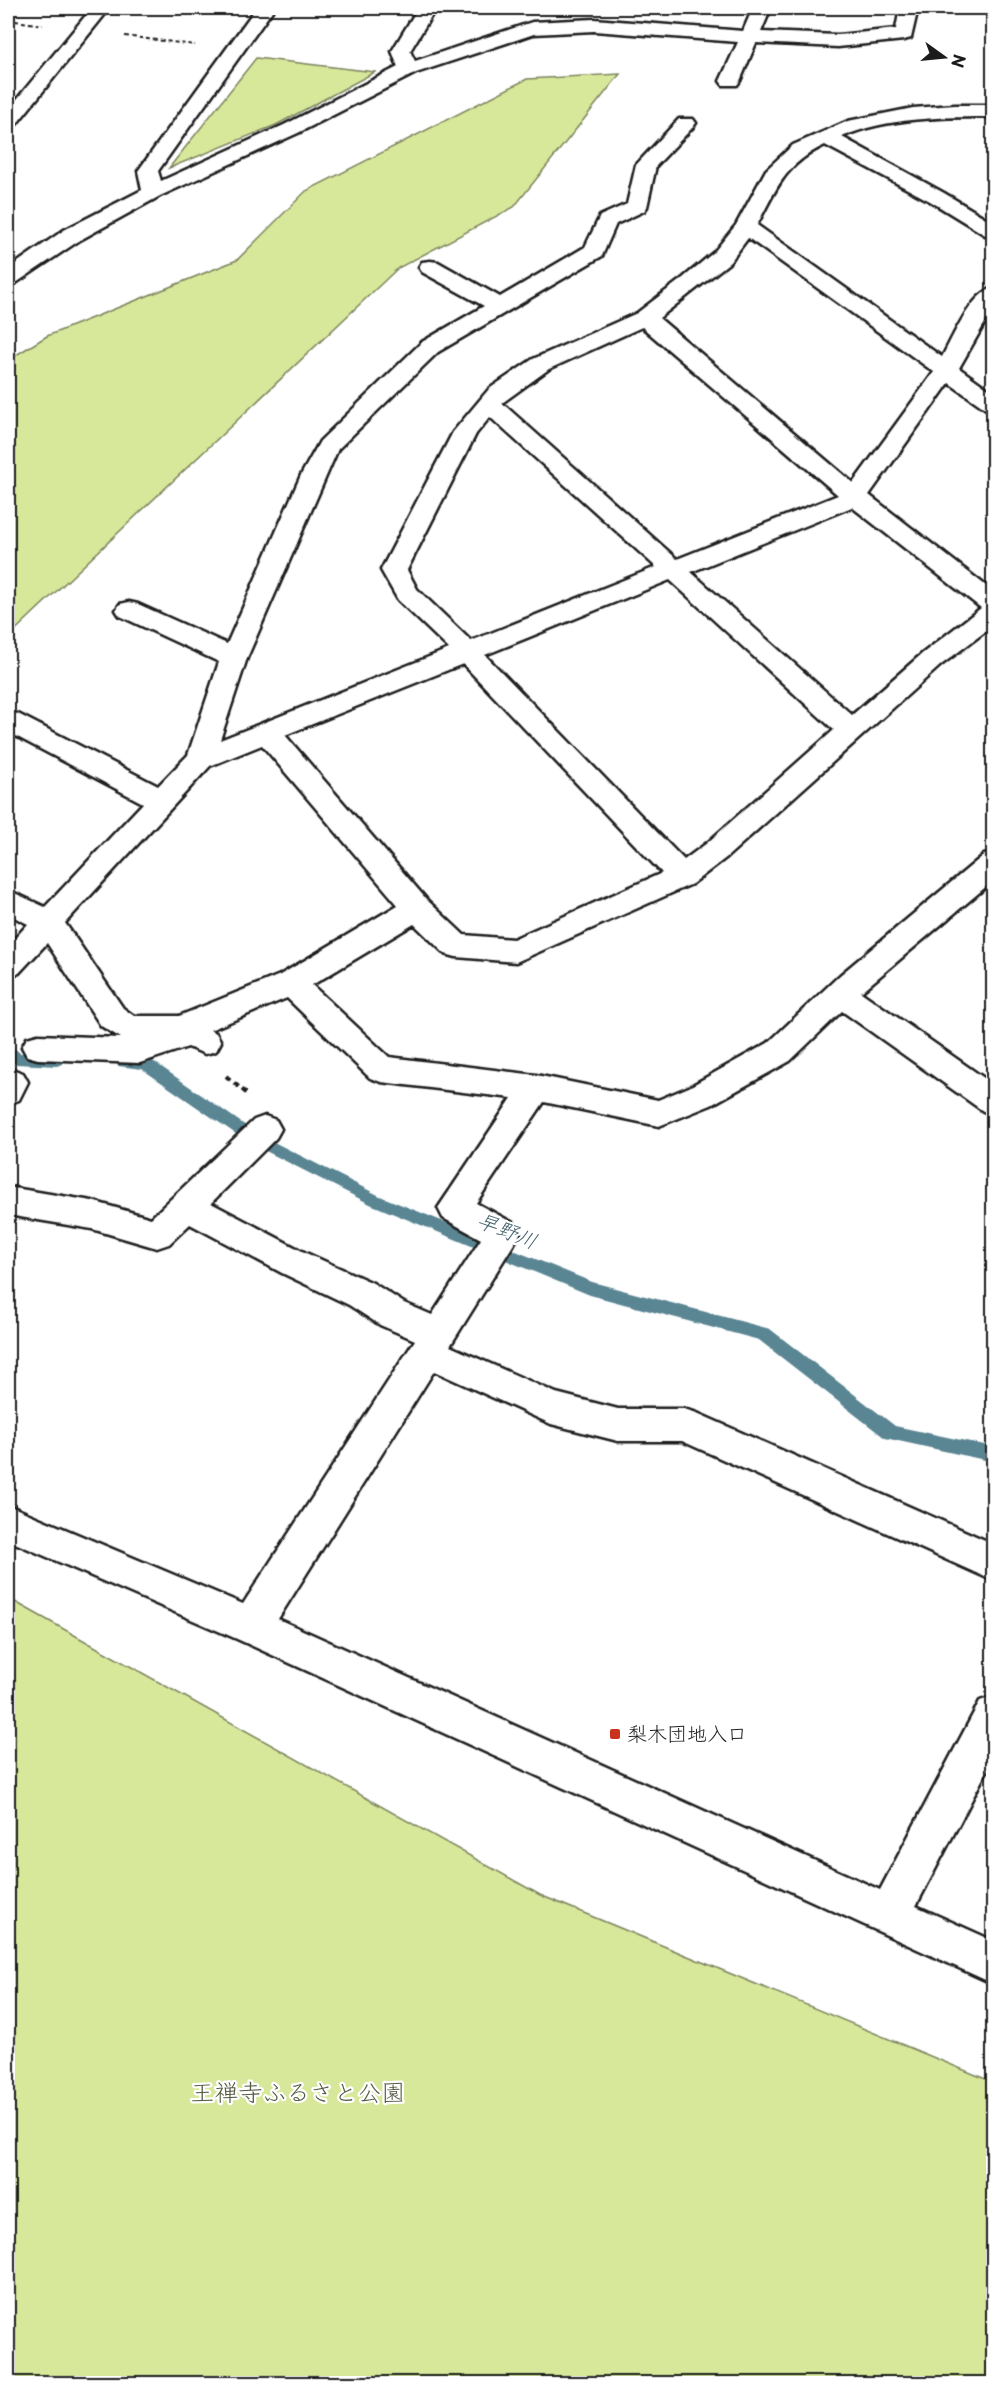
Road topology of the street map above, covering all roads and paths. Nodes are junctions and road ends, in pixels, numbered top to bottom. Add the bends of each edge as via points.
1 (101, 8) edge
2 (265, 8) edge
3 (427, 8) edge
4 (762, 8) edge
5 (909, 8) edge
6 (598, 16) edge
7 (750, 39) junction
8 (409, 69) junction
9 (730, 81) dead end
10 (993, 111) edge
11 (8, 122) edge
12 (686, 123) dead end
13 (826, 137) junction
14 (153, 192) junction
15 (746, 227) junction
16 (993, 232) edge
17 (8, 259) edge
18 (30, 262) junction
19 (430, 267) dead end
20 (8, 278) edge
21 (993, 294) edge
22 (500, 305) junction
23 (645, 318) junction
24 (946, 371) junction
25 (489, 403) junction
26 (993, 404) edge
27 (855, 497) junction
28 (674, 569) junction
29 (993, 604) edge
30 (129, 610) dead end
31 (993, 611) edge
32 (467, 652) junction
33 (234, 658) junction
34 (8, 721) edge
35 (852, 731) junction
36 (268, 733) junction
37 (200, 759) junction
38 (161, 800) junction
39 (993, 863) edge
40 (681, 876) junction
41 (8, 901) edge
42 (417, 908) junction
43 (49, 922) junction
44 (8, 965) edge
45 (291, 983) junction
46 (841, 994) junction
47 (194, 1035) junction
48 (38, 1047) dead end
49 (536, 1088) junction
50 (993, 1102) edge
51 (265, 1129) joint
52 (8, 1201) edge
53 (187, 1206) junction
54 (434, 1343) junction
55 (8, 1522) edge
56 (993, 1563) edge
57 (251, 1626) junction
58 (993, 1715) edge
59 (889, 1916) junction
60 (993, 1963) edge

1 - 11 street
2 - 14 street via 148,171
3 - 8 street via 401,51
4 - 7 street
5 - 7 street via 904,34 838,41
6 - 7 street
6 - 8 street via 532,28
7 - 9 street
8 - 14 street
10 - 13 street via 912,114 848,127
12 - 22 street via 646,165 637,207 607,220 594,251
13 - 15 street via 800,149 773,174
13 - 16 street
14 - 18 street
15 - 23 street via 722,257
15 - 24 street
17 - 18 street
18 - 20 street
19 - 22 street
21 - 24 street via 981,307
22 - 33 street via 430,347 328,446
23 - 25 street via 541,364
23 - 27 street
24 - 26 street
24 - 27 street
25 - 28 street
25 - 32 street via 465,432 394,570 407,594
27 - 28 street
27 - 29 street
28 - 32 street
28 - 35 street
30 - 33 street
31 - 35 street
32 - 36 street
32 - 40 street
33 - 37 street
34 - 38 street
35 - 40 street via 717,850
36 - 37 street
36 - 42 street
37 - 38 street
38 - 43 street
39 - 46 street
40 - 42 street via 516,951 456,946
41 - 43 street
42 - 45 street
43 - 44 street
43 - 47 street via 112,1017 128,1028
45 - 47 street
45 - 49 street via 381,1069
46 - 49 street via 778,1052 700,1096 659,1113
46 - 50 street
47 - 48 street via 140,1051
47 - 51 path via 235,1067 225,1077 276,1115
49 - 54 street via 455,1208 503,1234
51 - 53 street
52 - 53 street via 92,1215 157,1234
53 - 54 street via 361,1294
54 - 56 street via 551,1408 618,1425 684,1425
54 - 57 street
55 - 57 street
57 - 59 street
58 - 59 street
59 - 60 street

